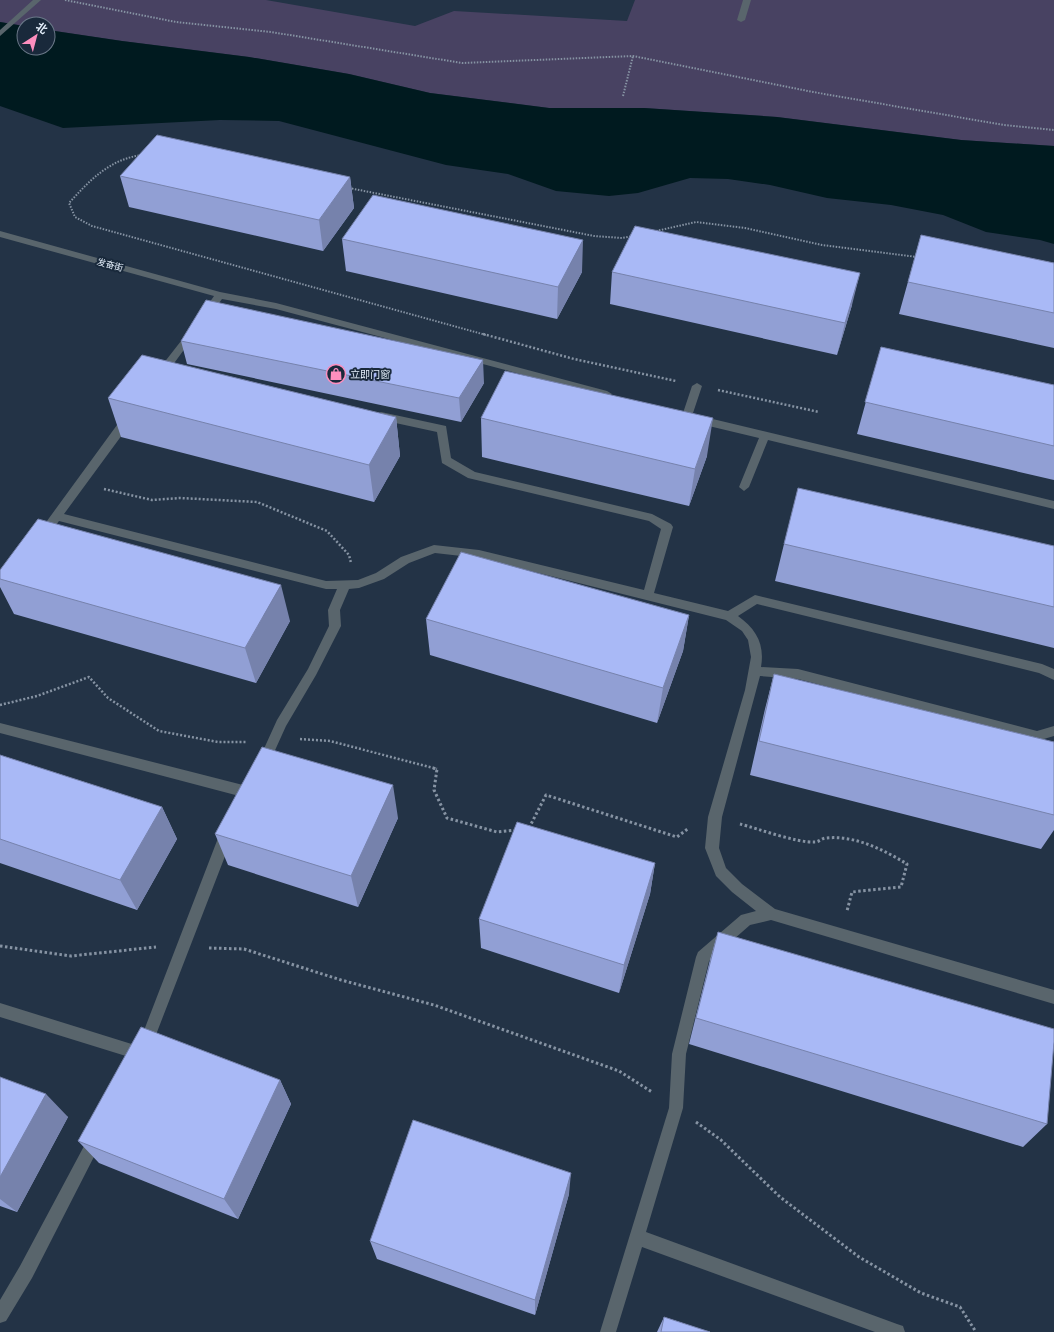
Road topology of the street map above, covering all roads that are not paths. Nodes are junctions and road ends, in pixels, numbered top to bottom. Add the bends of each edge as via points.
1 (37, 0) edge
2 (747, 0) edge
3 (741, 20) dead end
4 (0, 34) edge
5 (0, 234) edge
6 (220, 295) junction
7 (155, 382) edge
8 (697, 386) road end
9 (619, 398) edge
10 (137, 407) edge
11 (372, 414) edge
12 (765, 436) junction
13 (744, 487) dead end
14 (1054, 505) edge
15 (56, 516) junction
16 (35, 546) edge
17 (352, 584) junction
18 (648, 596) junction
19 (729, 616) junction
20 (754, 671) junction
21 (1054, 675) edge
22 (0, 728) edge
23 (1054, 731) edge
24 (243, 791) junction
25 (237, 805) edge
26 (232, 820) edge
27 (771, 914) junction
28 (1054, 997) edge
29 (0, 1010) edge
30 (142, 1054) junction
31 (134, 1067) edge
32 (101, 1128) edge
33 (637, 1237) junction
34 (0, 1315) edge
35 (608, 1332) edge
36 (897, 1332) edge

1 - 4 street
2 - 3 street
5 - 6 street, 发奋街
6 - 7 street via 169,371
6 - 9 street, 发奋街 via 276,306
8 - 12 street via 683,415
10 - 15 street
11 - 18 street via 442,429 446,460 472,475 652,518 667,527
12 - 13 street
12 - 14 street
15 - 16 street
15 - 17 street via 326,585
17 - 18 street via 380,576 405,560 434,549 479,554
17 - 24 street via 334,610 335,626 312,672 281,724 266,760
18 - 19 street
19 - 20 street via 746,628 754,639 757,657
19 - 21 street via 755,599 1042,669
20 - 23 street via 798,674 1037,736
20 - 27 street via 751,690 715,817 712,848 721,872
22 - 24 street
24 - 25 street
26 - 30 street
27 - 28 street
27 - 33 street via 746,919 703,957 679,1054 676,1108
29 - 30 street
30 - 31 street
32 - 34 street via 26,1272
33 - 35 street
33 - 36 street

